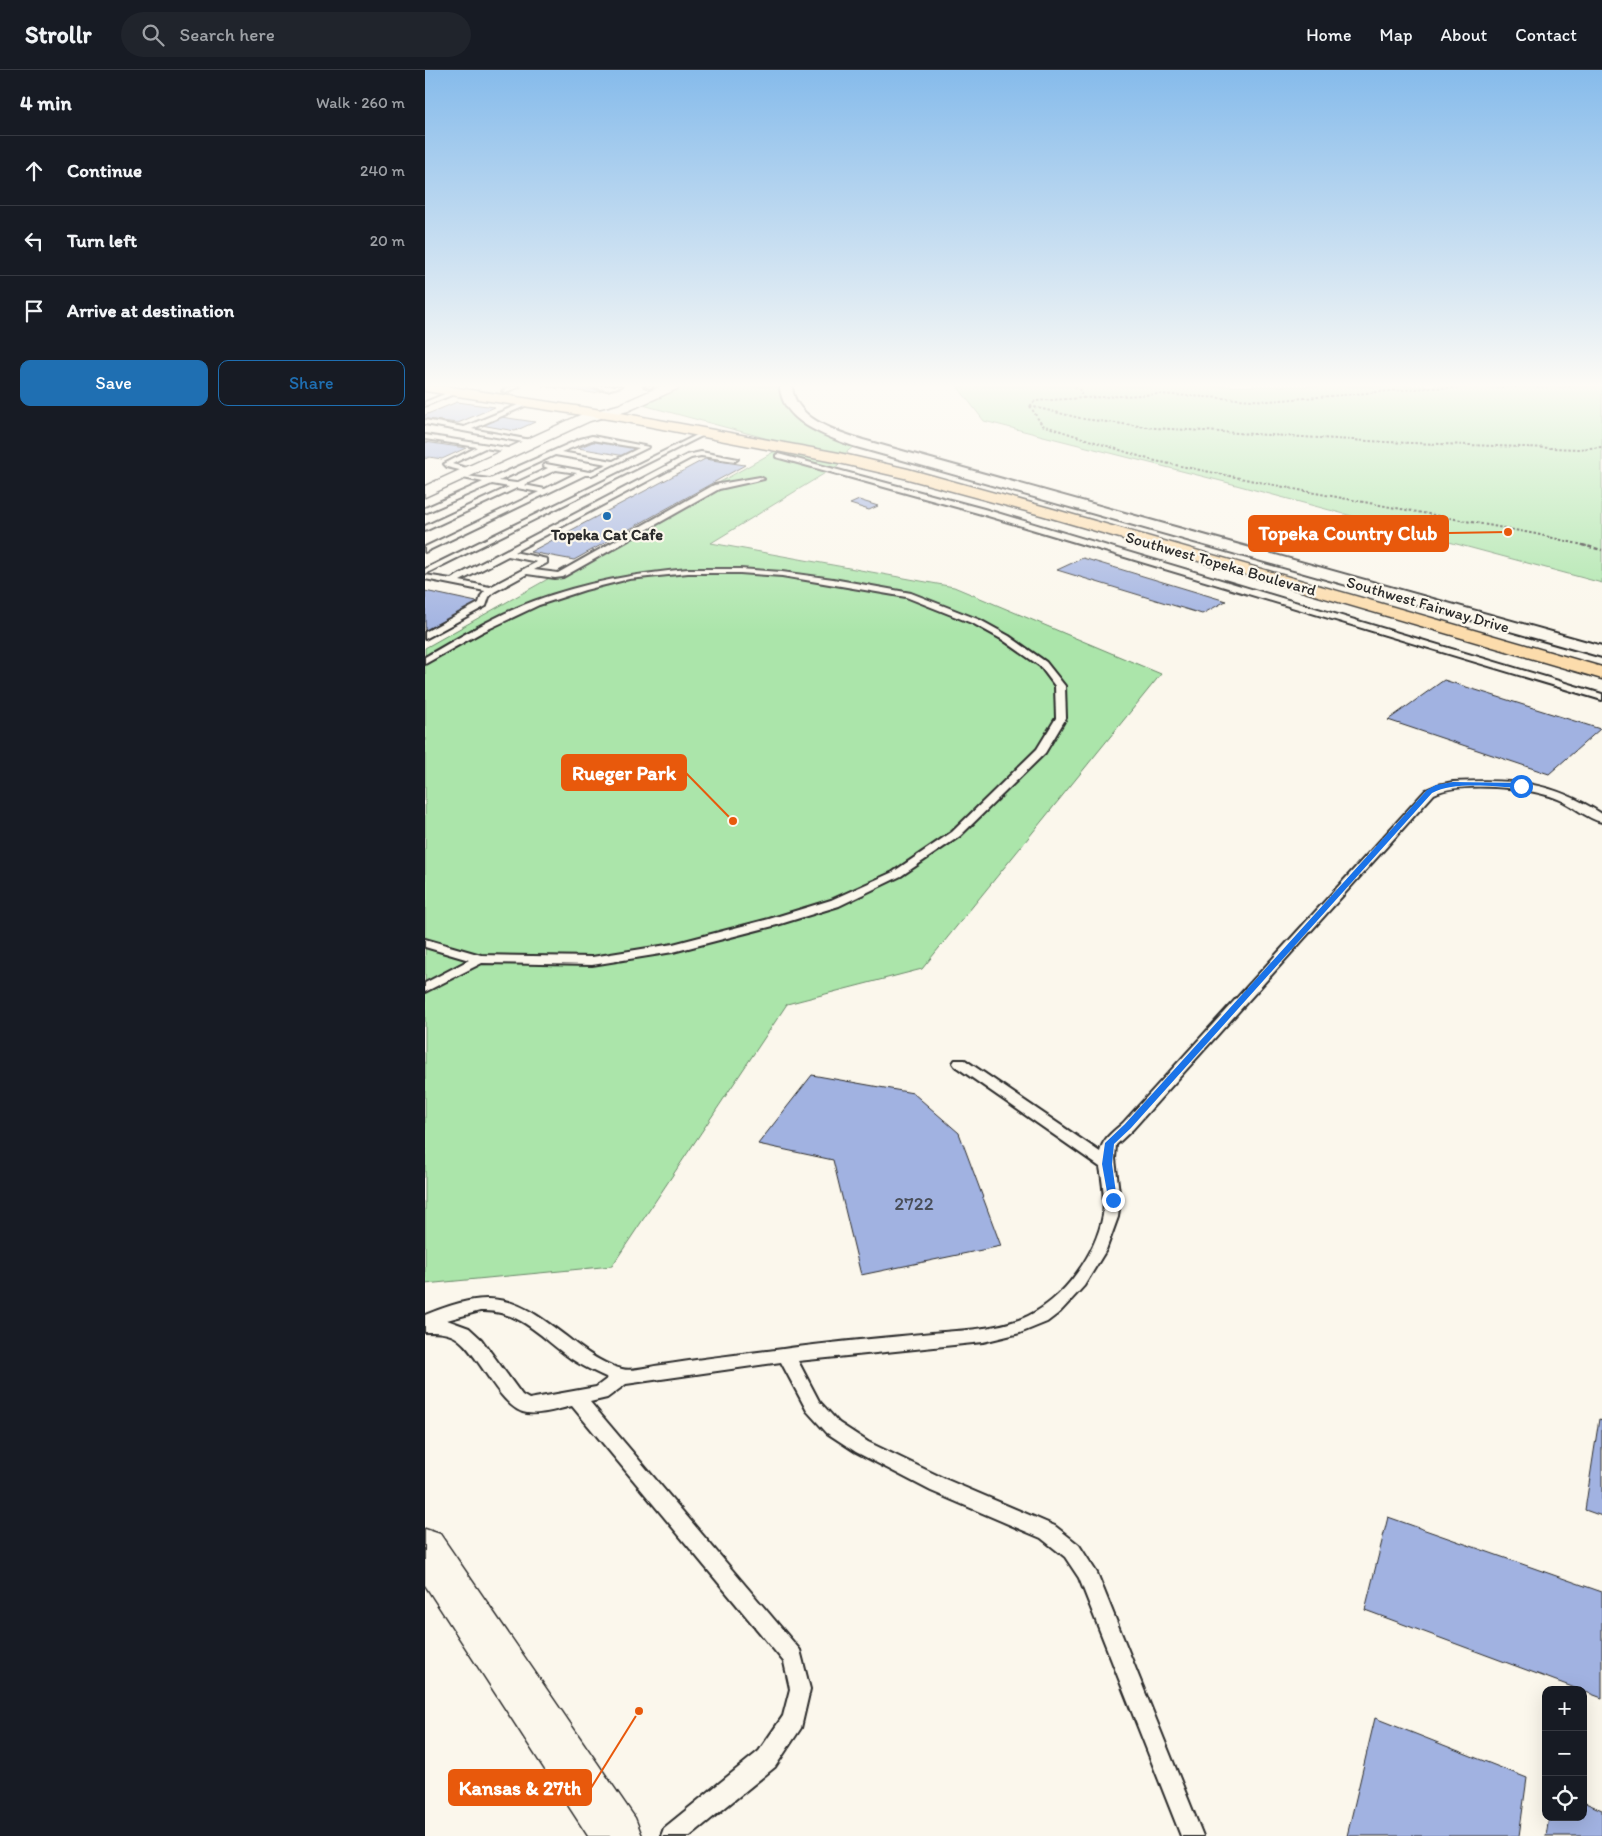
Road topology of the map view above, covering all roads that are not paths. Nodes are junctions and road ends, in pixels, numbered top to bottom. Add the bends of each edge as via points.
1 (455, 468) edge
2 (476, 468) edge
3 (517, 468) edge
4 (553, 468) edge
5 (557, 468) edge
6 (598, 468) edge
7 (632, 468) edge
8 (667, 468) edge
9 (825, 468) edge
10 (879, 468) edge
11 (945, 468) edge
12 (466, 473) junction
13 (587, 473) junction
14 (612, 478) junction
15 (760, 479) dead end
16 (490, 481) junction
17 (639, 482) junction
18 (515, 485) junction
19 (546, 491) junction
20 (425, 492) edge
21 (576, 496) junction
22 (603, 501) junction
23 (425, 511) edge
24 (425, 529) edge
25 (425, 550) edge
26 (507, 553) junction
27 (526, 571) junction
28 (425, 572) edge
29 (425, 576) edge
30 (452, 582) junction
31 (491, 590) junction
32 (425, 636) edge
33 (1602, 652) edge
34 (425, 660) edge
35 (1602, 673) edge
36 (1602, 697) edge
37 (1602, 819) edge
38 (425, 943) edge
39 (479, 959) junction
40 (425, 988) edge
41 (960, 1063) dead end
42 (1107, 1164) junction
43 (425, 1324) edge
44 (786, 1355) junction
45 (622, 1377) junction
46 (575, 1398) junction
47 (425, 1548) edge
48 (617, 1836) edge
49 (672, 1836) edge
50 (1192, 1836) edge

1 - 12 lane
2 - 12 main road
3 - 16 lane
4 - 18 lane
5 - 13 lane
6 - 13 lane
7 - 14 lane
8 - 17 lane
9 - 36 lane via 981,510
10 - 35 main road, Southwest Topeka Boulevard via 1029,507
11 - 33 street, Southwest Fairway Drive
12 - 16 lane
12 - 20 main road
13 - 14 lane
13 - 19 lane
14 - 17 lane
14 - 21 lane
15 - 27 lane via 717,487 557,576
16 - 18 lane
16 - 23 lane
17 - 22 lane
18 - 19 lane
18 - 24 lane
19 - 21 lane
19 - 25 lane
21 - 22 lane
21 - 28 lane
22 - 26 lane
26 - 27 lane via 544,561
26 - 30 lane
27 - 31 lane
29 - 30 lane
30 - 31 lane
31 - 32 lane via 483,604
34 - 39 lane via 536,603 582,588 629,577 688,571 740,571 833,581 908,595 977,622 1006,638 1043,664 1060,686 1061,718 1041,750 955,834 888,878 835,903 673,948 592,961
37 - 42 lane via 1572,801 1521,786 1453,784 1430,792 1110,1143
38 - 39 lane
39 - 40 lane
41 - 42 lane
42 - 44 lane via 1113,1200 1109,1227 1093,1263 1063,1299 1041,1317 1010,1330 983,1335
43 - 45 lane via 451,1312 482,1304 502,1305 521,1314 579,1355
43 - 46 lane via 463,1333 517,1400 527,1406
44 - 45 lane
44 - 50 lane via 813,1406 833,1428 862,1447 938,1485 1048,1532 1072,1551 1087,1573
45 - 46 lane via 601,1393
46 - 49 lane via 793,1657 800,1689 793,1720 767,1759
47 - 48 main road

